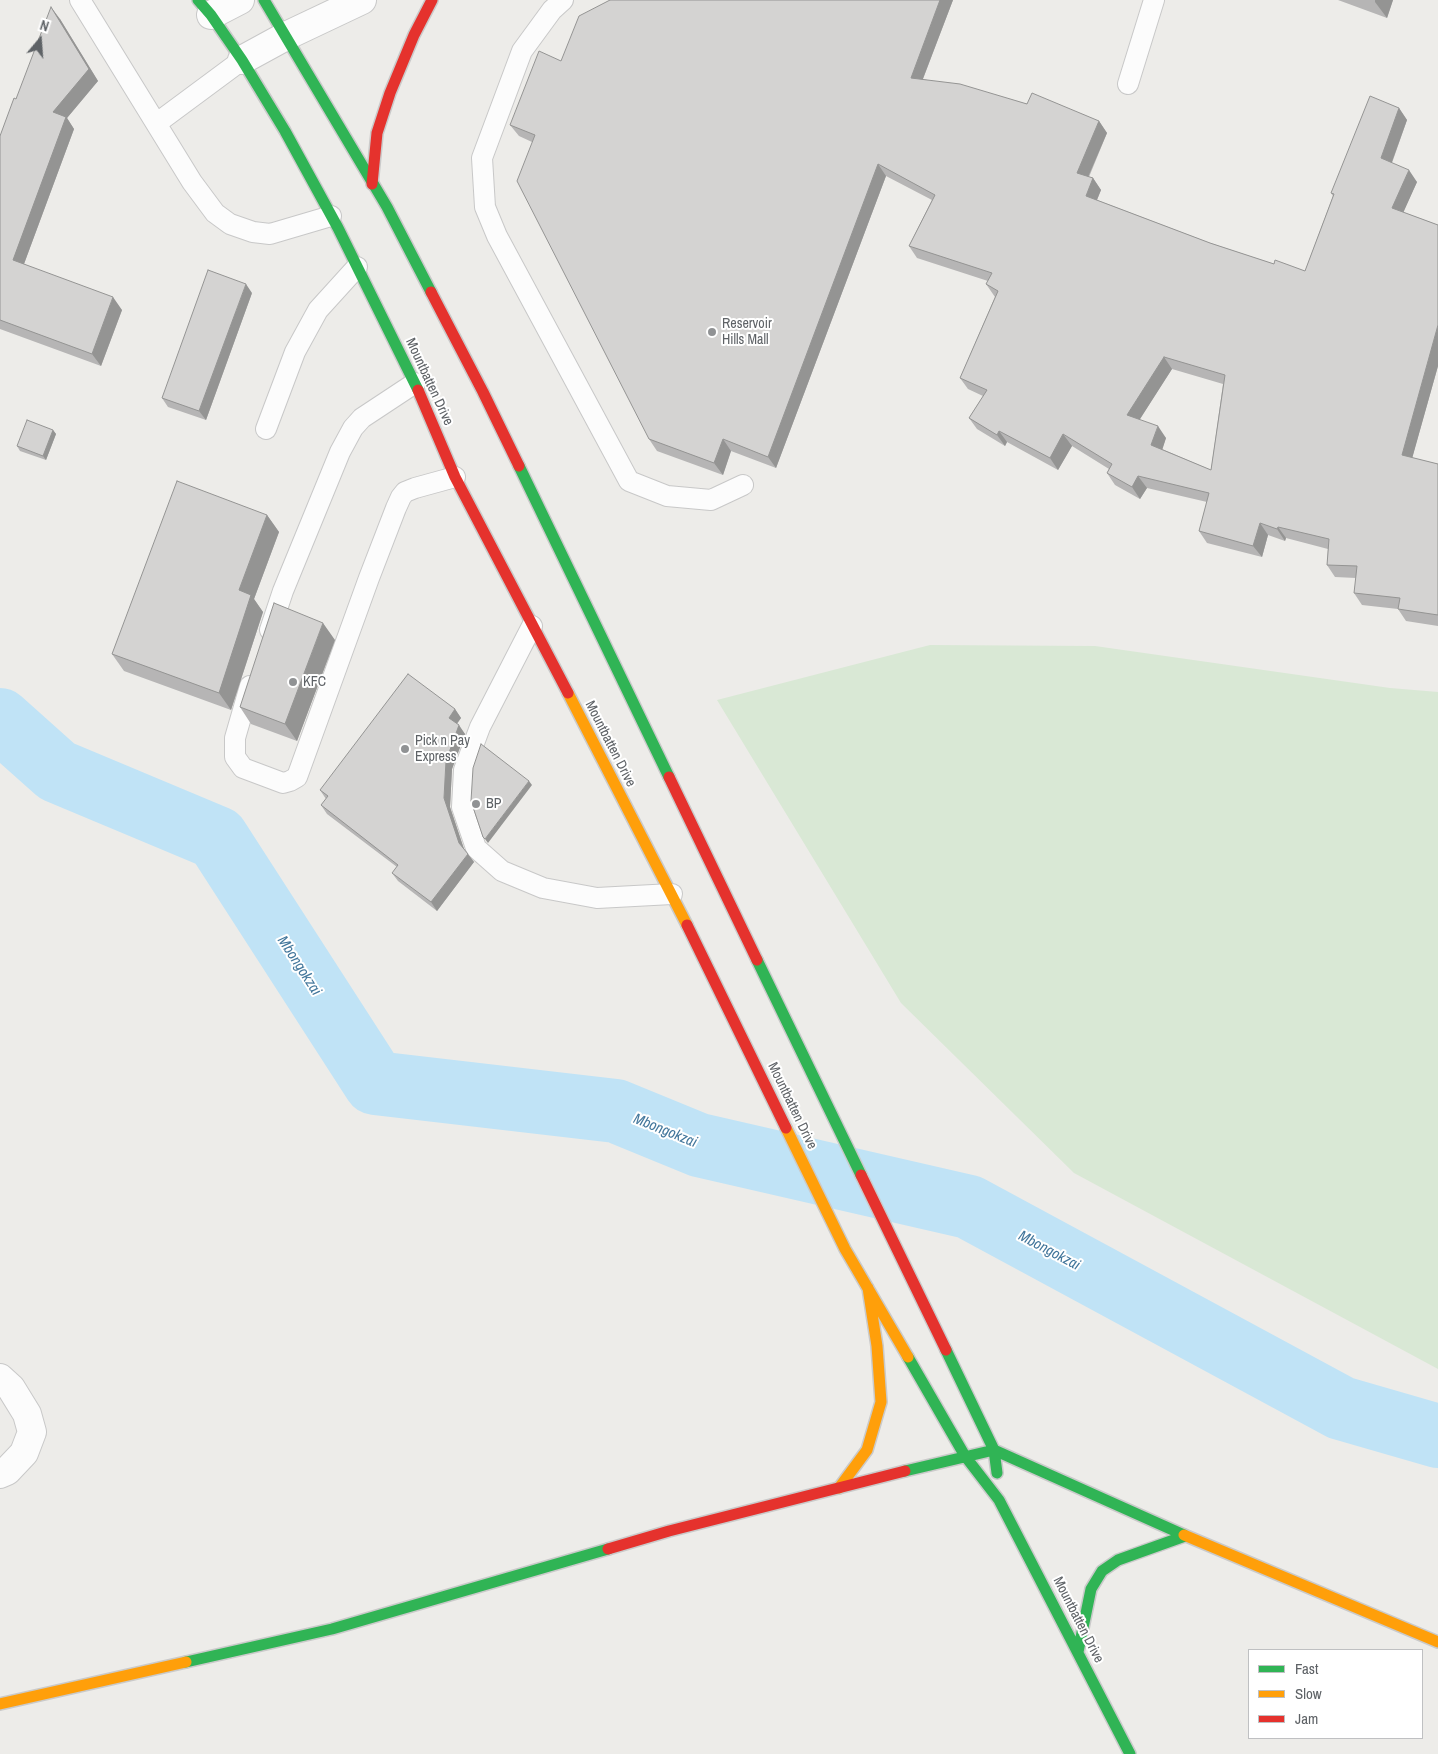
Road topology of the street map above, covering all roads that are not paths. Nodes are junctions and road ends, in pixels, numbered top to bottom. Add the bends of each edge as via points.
1 (80, 0) edge
2 (240, 0) edge
3 (264, 0) edge
4 (362, 0) edge
5 (432, 0) edge
6 (563, 0) edge
7 (1154, 0) edge
8 (205, 8) edge
9 (286, 36) junction
10 (242, 60) junction
11 (1128, 84) dead end
12 (156, 123) junction
13 (372, 184) junction
14 (331, 216) junction
15 (357, 267) junction
16 (415, 383) junction
17 (266, 429) dead end
18 (455, 477) junction
19 (743, 484) dead end
20 (532, 626) junction
21 (265, 644) edge
22 (256, 670) edge
23 (672, 894) junction
24 (868, 1288) junction
25 (0, 1378) edge
26 (994, 1450) junction
27 (965, 1456) junction
28 (0, 1474) edge
29 (839, 1488) junction
30 (999, 1500) junction
31 (1185, 1536) junction
32 (1438, 1642) edge
33 (1078, 1652) junction
34 (0, 1704) edge
35 (1130, 1754) edge

1 - 12 lane
2 - 8 street
3 - 9 main road, Mountbatten Drive
4 - 9 street
5 - 13 main road via 390,93 377,134
6 - 19 lane via 522,51 482,158 485,207 497,236 630,481 666,496 711,500
7 - 11 lane
8 - 10 main road, Mountbatten Drive
9 - 10 street
9 - 13 main road, Mountbatten Drive
10 - 12 lane
10 - 14 main road, Mountbatten Drive via 286,131
12 - 14 lane via 215,214 230,224 270,234
13 - 26 main road, Mountbatten Drive via 483,392
14 - 15 main road, Mountbatten Drive
15 - 16 main road, Mountbatten Drive
15 - 17 lane via 318,310 295,352
16 - 18 main road, Mountbatten Drive
16 - 21 lane via 362,418 353,428 283,591
18 - 20 main road, Mountbatten Drive
18 - 22 lane via 415,488 401,497 297,777 283,783 243,768 235,758 235,738
20 - 23 main road, Mountbatten Drive
20 - 23 lane via 480,727 464,770 462,807 476,848 502,871 543,888 597,898
23 - 24 main road, Mountbatten Drive via 845,1249
24 - 27 main road, Mountbatten Drive
24 - 29 main road via 881,1402 866,1450
25 - 28 street via 11,1388 27,1414 32,1432 24,1453 8,1471
26 - 27 main road
26 - 30 main road, Mountbatten Drive
26 - 31 main road
27 - 29 main road
27 - 30 main road, Mountbatten Drive
29 - 34 main road via 669,1531 332,1629
30 - 33 main road, Mountbatten Drive
31 - 32 main road
31 - 33 main road via 1118,1560 1102,1571 1091,1589
33 - 35 main road, Mountbatten Drive

